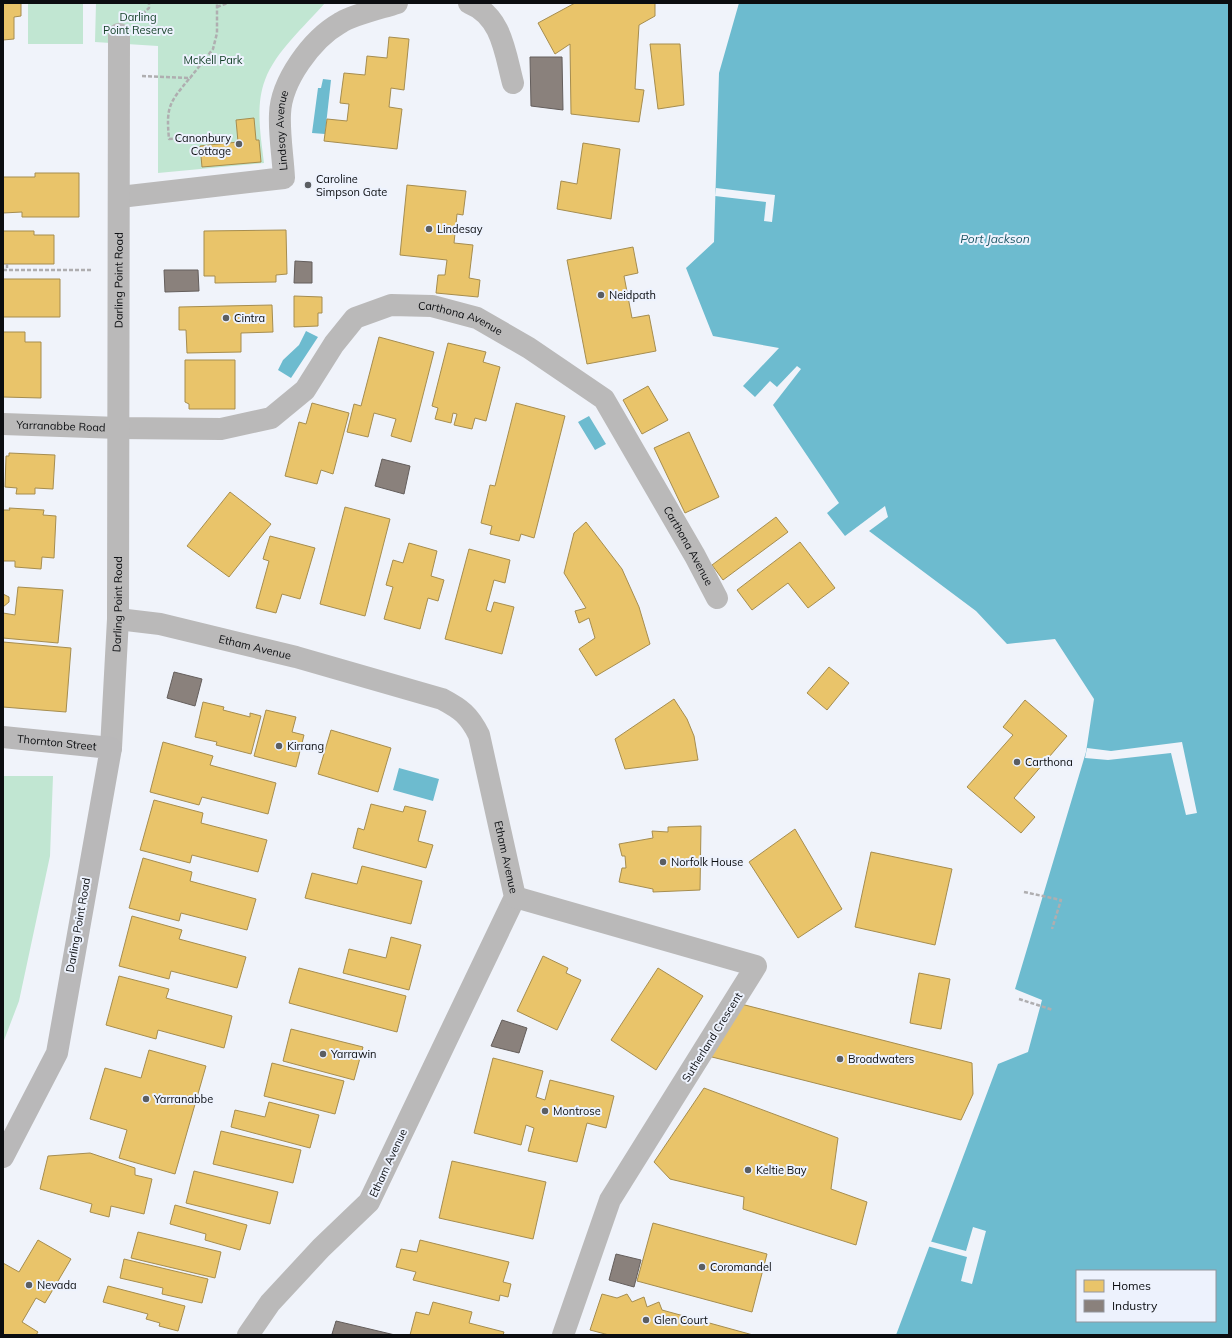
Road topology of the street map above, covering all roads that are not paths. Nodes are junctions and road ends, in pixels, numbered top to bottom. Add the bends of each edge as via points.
1 (397, 3) edge
2 (469, 3) edge
3 (125, 28) road end
4 (513, 83) dead end
5 (120, 197) junction
6 (3, 424) edge
7 (119, 428) junction
8 (717, 598) dead end
9 (118, 619) junction
10 (3, 737) edge
11 (111, 748) junction
12 (515, 896) junction
13 (3, 1157) edge
14 (248, 1335) edge
15 (563, 1335) edge

1 - 5 street, Lindsay Avenue via 340,22 318,41 297,66 286,89 280,113 284,178
2 - 4 street via 480,7 498,28
3 - 5 street, Darling Point Road via 119,75
5 - 7 street, Darling Point Road
6 - 7 street, Yarranabbe Road
7 - 8 street, Carthona Avenue via 222,428 271,418 305,390 334,344 355,318 392,305 432,306 477,318 529,348 604,399
7 - 9 street, Darling Point Road
9 - 11 street, Darling Point Road
9 - 12 street, Etham Avenue via 160,624 296,657 442,699 460,708 479,735
10 - 11 street, Thornton Street
11 - 13 street, Darling Point Road via 57,1053
12 - 14 street, Etham Avenue via 369,1202 321,1248 270,1303
12 - 15 street, Sutherland Crescent via 756,966 610,1200

